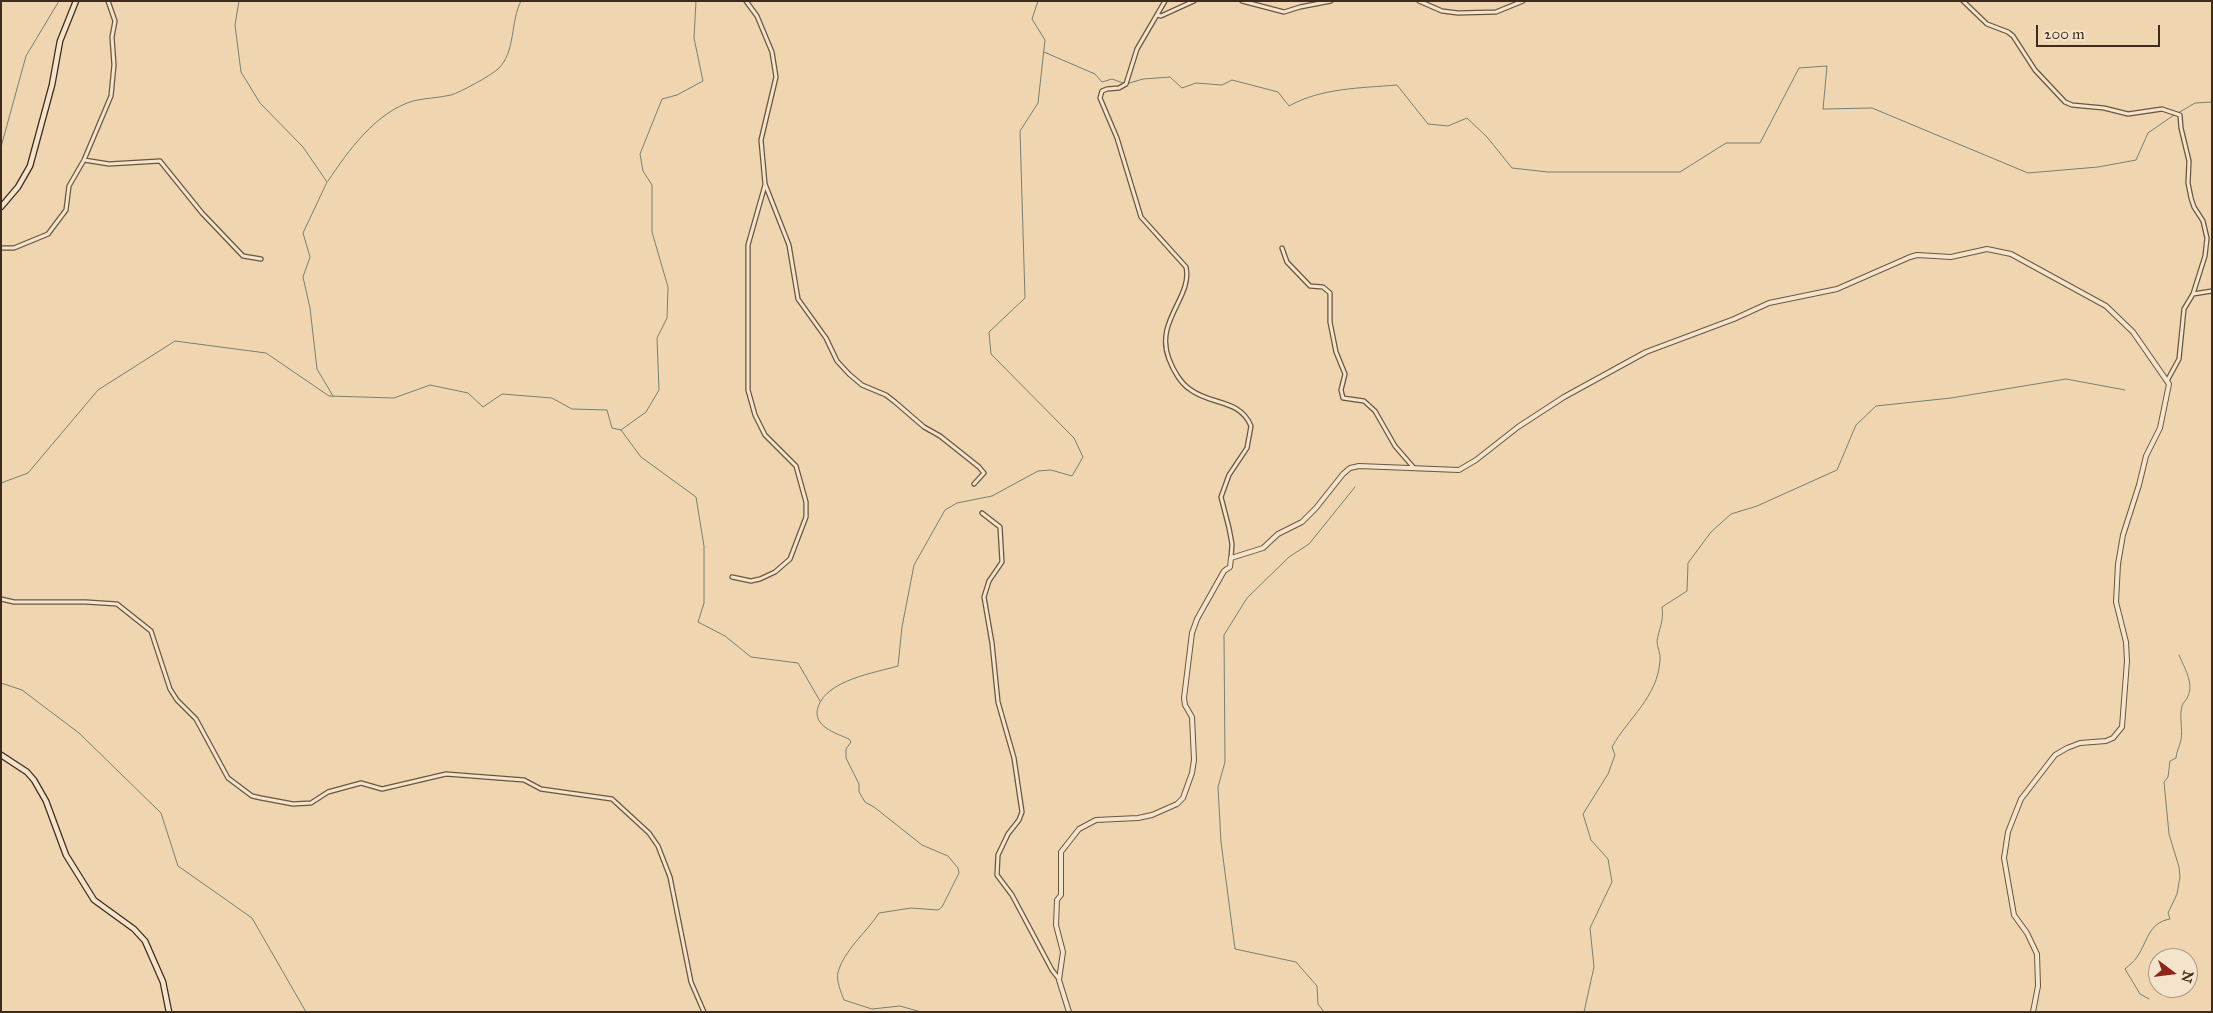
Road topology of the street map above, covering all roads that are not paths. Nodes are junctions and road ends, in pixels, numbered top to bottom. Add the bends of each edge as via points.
1 (76, 1) edge
2 (108, 1) edge
3 (746, 1) edge
4 (1165, 1) edge
5 (1194, 1) edge
6 (1242, 1) edge
7 (1331, 1) edge
8 (1419, 1) edge
9 (1523, 1) edge
10 (1963, 1) edge
11 (1157, 15) junction
12 (84, 160) junction
13 (765, 184) junction
14 (1, 207) edge
15 (1, 248) edge
16 (1282, 248) dead end
17 (261, 259) dead end
18 (2212, 291) edge
19 (2193, 294) junction
20 (2167, 381) junction
21 (1414, 468) junction
22 (974, 484) dead end
23 (982, 513) dead end
24 (1231, 558) junction
25 (732, 578) dead end
26 (1, 599) edge
27 (1, 755) edge
28 (1059, 980) junction
29 (169, 1012) edge
30 (704, 1012) edge
31 (1070, 1012) edge
32 (2034, 1012) edge

1 - 14 main road via 60,41 30,166
2 - 12 street via 115,21 111,96
3 - 13 street via 757,16 772,52 776,77 761,140
4 - 11 street
5 - 11 street via 1162,16
6 - 7 street via 1284,12
8 - 9 street via 1442,11 1458,13 1496,12
10 - 19 street via 1988,24 2013,36 2034,70 2065,102 2128,114 2158,108 2180,115 2189,161 2191,198 2203,221 2207,238
11 - 24 street via 1137,49 1126,84 1107,88 1100,98 1117,138 1141,217 1186,267 1184,288 1167,324 1168,359 1191,390 1231,404 1244,414 1251,426 1247,448 1229,475 1221,497 1230,528
12 - 15 street via 69,186 66,210 48,234 14,248
12 - 17 street via 109,164 160,161 202,213 243,256
13 - 22 street via 789,245 798,299 826,338 837,360 862,385 886,395 979,467 984,473
13 - 25 street via 748,245 748,390 765,435 796,466 806,502 806,517 790,559 775,572 751,581
16 - 21 street via 1287,262 1310,286 1323,287 1330,294 1330,322 1336,352 1345,374 1341,390 1343,398 1364,401 1375,411 1395,446
18 - 19 street
19 - 20 street via 2184,309 2179,359
20 - 21 street via 2133,332 2106,306 2011,254 1986,249 1951,257 1917,255 1837,289 1768,303 1646,352 1564,397 1458,470
20 - 32 street via 2168,393 2160,428 2146,456 2118,564 2116,602 2127,661 2122,727 2106,741 2080,743 2055,755 2021,799 2008,832 2004,858 2014,915 2028,933 2037,954 2038,986
21 - 24 street via 1350,468 1302,522 1278,534 1263,548
23 - 28 street via 1000,527 1002,562 989,581 984,596 998,702 1014,758 1022,812 998,855 997,875 1012,895
24 - 28 street via 1230,567 1224,571 1197,619 1188,653 1184,698 1192,717 1194,760 1189,785 1183,798 1168,809 1138,818 1091,821 1065,845 1061,857 1061,894 1057,900 1056,925 1063,952
26 - 30 street via 117,604 151,631 170,689 196,719 228,778 252,796 292,804 311,802 328,792 362,783 382,788 446,774 524,780 541,789 612,799 649,833 658,846 670,877 691,982
27 - 29 main road via 34,780 46,801 66,855 94,900 146,941 163,982
28 - 31 street

